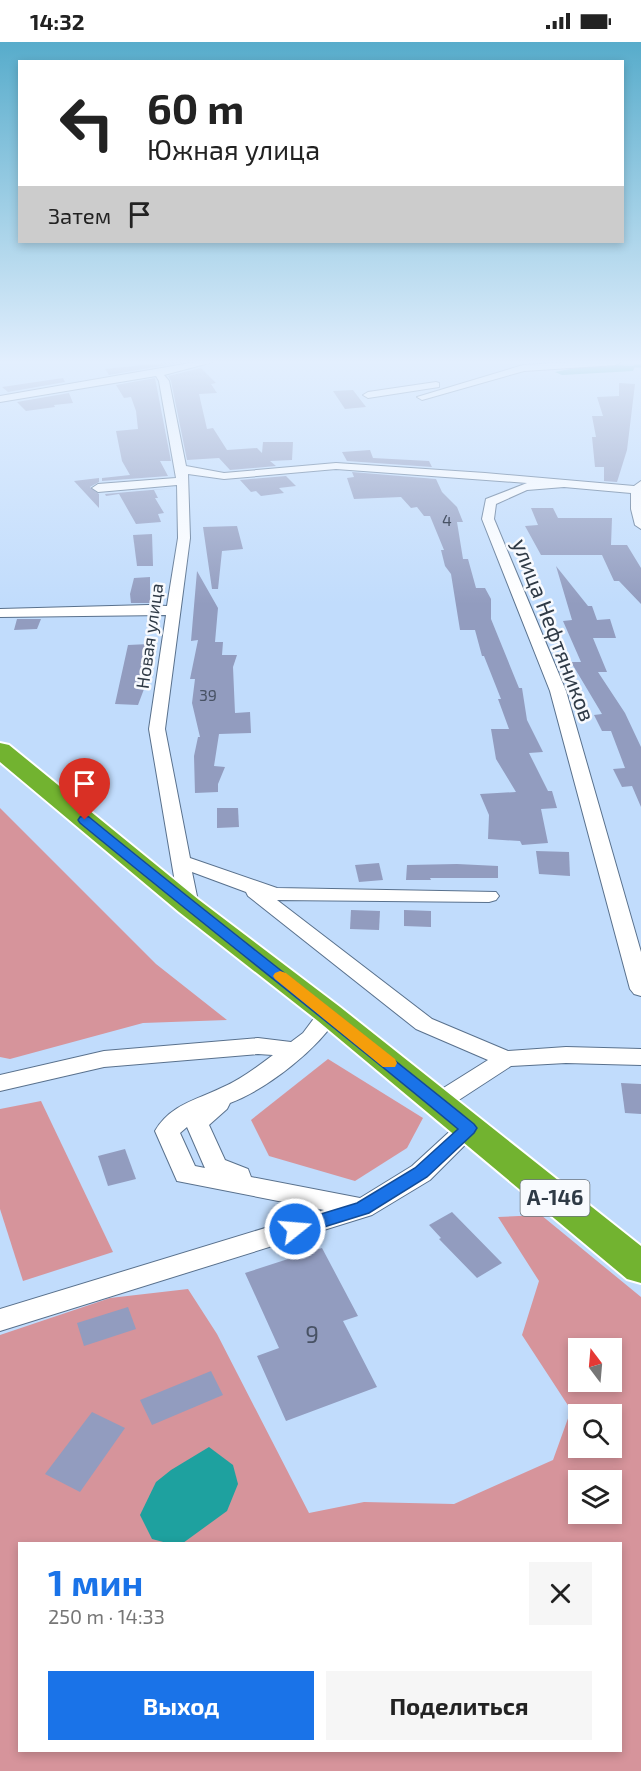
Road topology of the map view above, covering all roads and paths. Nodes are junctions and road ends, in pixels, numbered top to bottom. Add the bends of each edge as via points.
1 (176, 443) edge
2 (182, 475) junction
3 (566, 483) junction
4 (98, 488) dead end
5 (639, 488) edge
6 (641, 525) edge
7 (172, 611) junction
8 (0, 614) edge
9 (0, 750) edge
10 (181, 861) junction
11 (250, 887) junction
12 (489, 896) dead end
13 (189, 906) junction
14 (641, 989) edge
15 (329, 1014) junction
16 (295, 1050) junction
17 (641, 1057) edge
18 (506, 1059) junction
19 (0, 1083) edge
20 (437, 1103) junction
21 (468, 1128) junction
22 (363, 1208) junction
23 (641, 1268) edge
24 (0, 1320) edge

1 - 2 street, Новая улица
2 - 3 street via 224,476 336,466
2 - 4 street
2 - 7 street, Новая улица via 184,538
3 - 5 street
3 - 14 street, улица Нефтяников via 525,487 490,502 488,519 558,691
5 - 6 street via 637,509
7 - 8 street
7 - 10 street, Новая улица via 157,729
9 - 13 highway, А-146
10 - 11 street
10 - 13 street, Новая улица
11 - 12 street via 277,894
11 - 18 street via 424,1024
13 - 15 highway, А-146
15 - 16 street via 311,1038
15 - 20 highway, А-146
16 - 19 street via 258,1046 104,1059
16 - 22 street via 230,1094 197,1124 216,1166 274,1192
17 - 18 street via 566,1055
18 - 20 street
20 - 21 highway, А-146
21 - 22 street via 421,1173
21 - 23 highway, А-146
22 - 24 street

